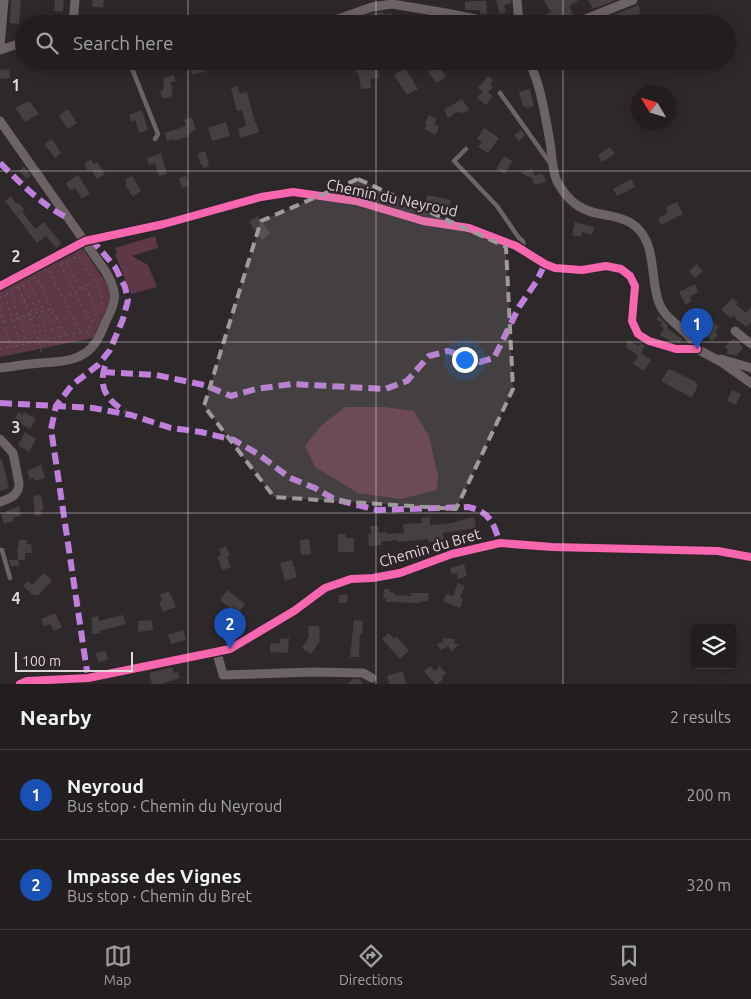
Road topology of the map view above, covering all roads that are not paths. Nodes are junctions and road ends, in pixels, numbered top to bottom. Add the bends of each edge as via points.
1 (4, 0) edge
2 (75, 0) edge
3 (516, 0) edge
4 (633, 0) edge
5 (74, 15) edge
6 (349, 15) edge
7 (456, 15) edge
8 (518, 15) edge
9 (596, 15) edge
10 (15, 45) edge
11 (0, 46) edge
12 (0, 50) edge
13 (133, 70) edge
14 (533, 70) edge
15 (500, 93) dead end
16 (0, 120) edge
17 (154, 139) dead end
18 (466, 149) dead end
19 (554, 168) junction
20 (85, 241) junction
21 (524, 250) junction
22 (0, 286) edge
23 (735, 331) dead end
24 (751, 344) edge
25 (697, 349) junction
26 (711, 357) junction
27 (0, 368) edge
28 (751, 368) edge
29 (751, 383) edge
30 (0, 440) edge
31 (0, 502) edge
32 (0, 550) edge
33 (751, 557) edge
34 (10, 578) dead end
35 (217, 653) junction
36 (372, 678) dead end
37 (89, 681) edge
38 (20, 684) edge

1 - 11 street
2 - 5 street
3 - 8 street
4 - 9 street
6 - 7 street via 392,4
10 - 12 street
13 - 17 lane via 158,134
14 - 19 street
15 - 19 lane
16 - 20 street
18 - 21 lane via 454,161 497,206 524,241
19 - 25 street via 556,181 580,208 620,217 642,232 649,248 659,303 673,322 694,340
20 - 21 street, Chemin du Neyroud via 293,192 356,201 423,221 469,228
20 - 22 street, Chemin du Neyroud
20 - 27 street via 114,285 112,309 96,343 70,362
21 - 25 street, Chemin du Neyroud via 555,268 582,270 606,266 621,269 635,286 632,321 638,334 676,350
23 - 24 street
25 - 26 street
26 - 28 street
26 - 29 street
30 - 31 street via 13,453 19,488 13,497
32 - 34 lane
33 - 35 street, Chemin du Bret via 718,551 500,543 452,554 400,573 351,578 325,588 258,633
35 - 36 street via 224,675 314,672 363,673
35 - 37 street, Chemin du Bret via 141,666
37 - 38 street, Chemin du Bret via 27,681

